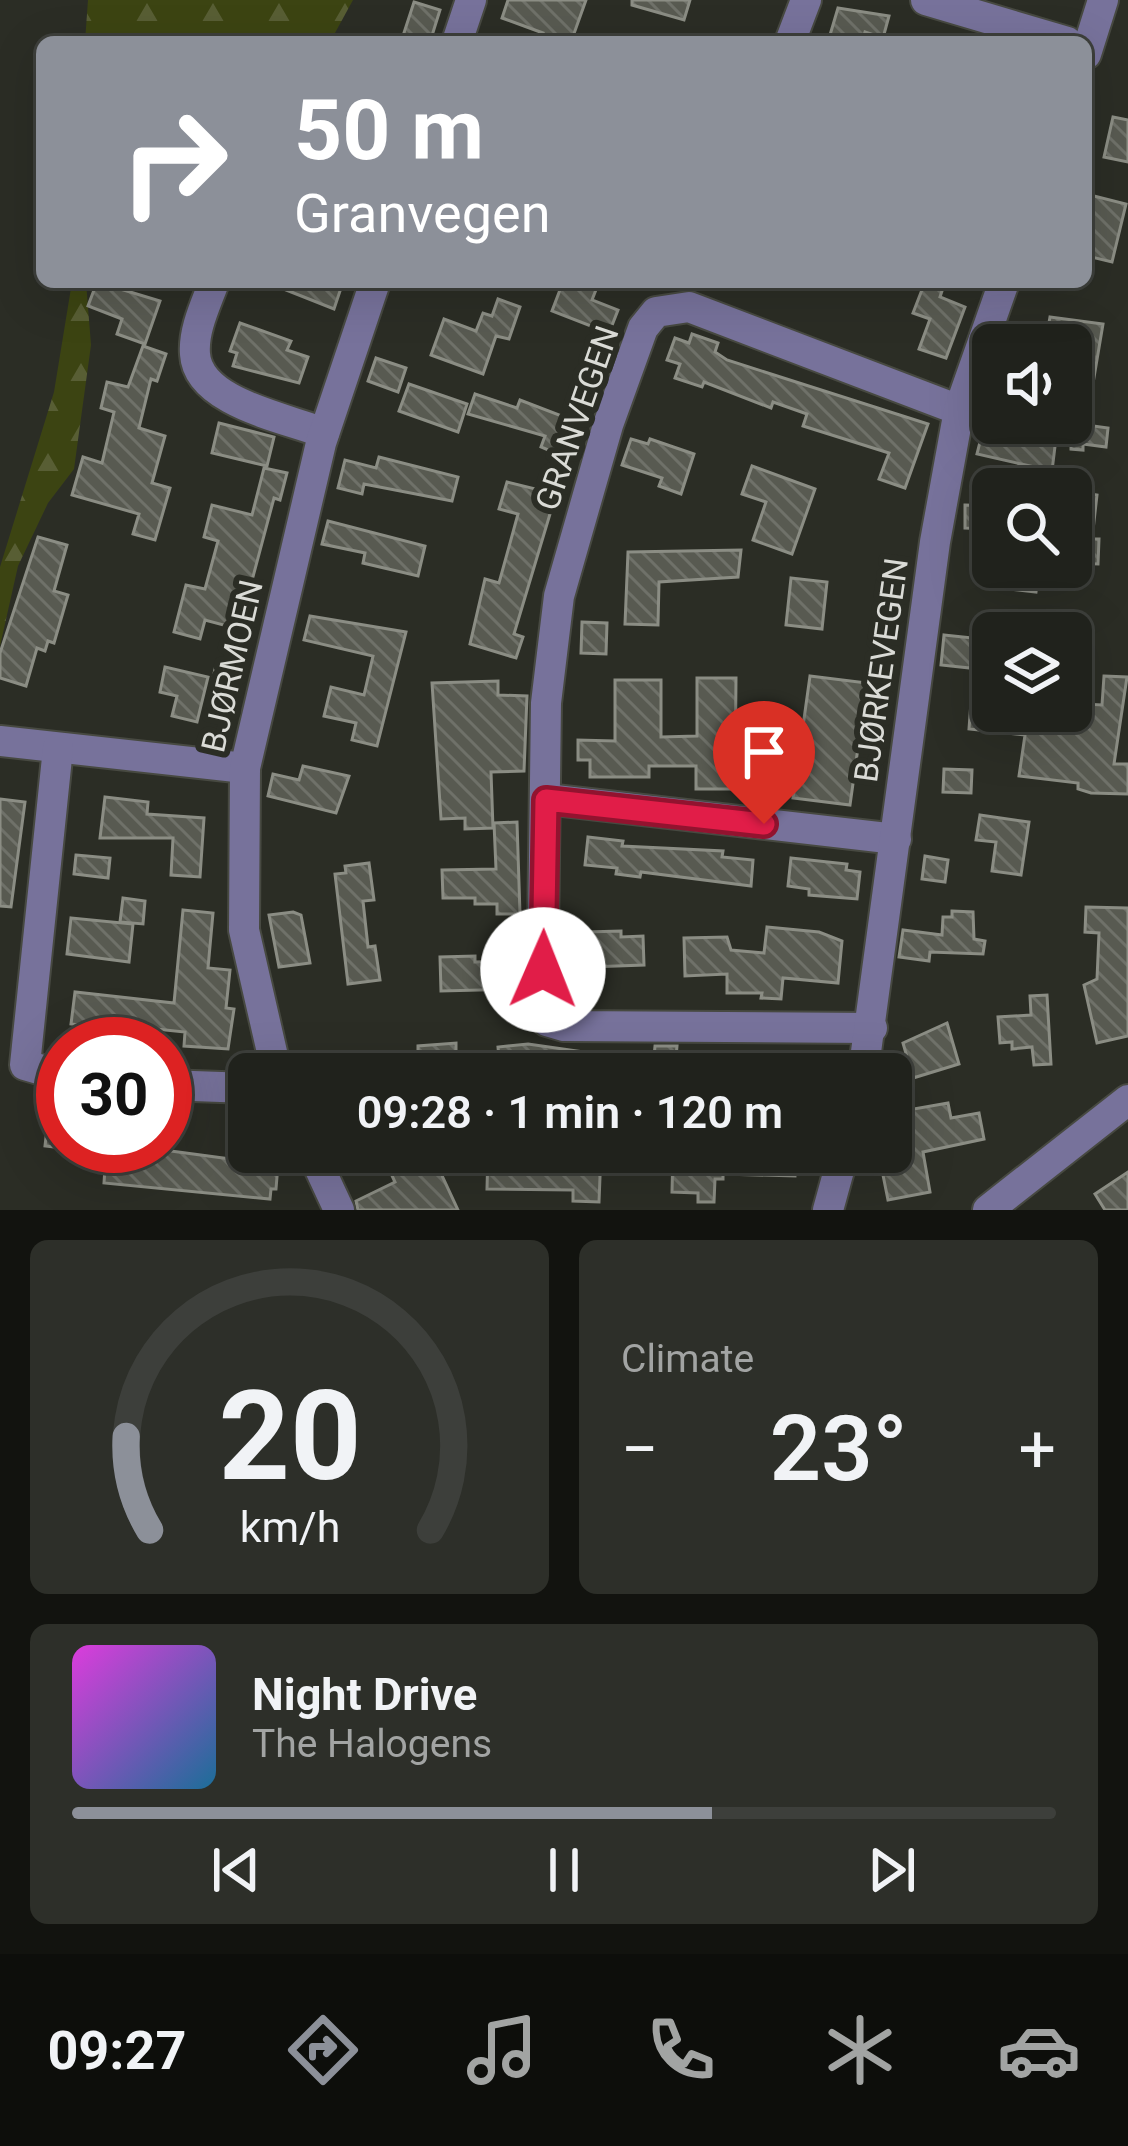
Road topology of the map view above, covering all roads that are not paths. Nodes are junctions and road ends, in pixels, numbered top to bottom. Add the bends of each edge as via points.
1 (471, 0) edge
2 (806, 0) edge
3 (926, 0) edge
4 (1103, 0) edge
5 (958, 5) edge
6 (459, 36) edge
7 (792, 36) edge
8 (1047, 36) edge
9 (1087, 36) edge
10 (212, 288) edge
11 (373, 288) edge
12 (1002, 288) edge
13 (959, 410) junction
14 (324, 433) junction
15 (0, 741) edge
16 (58, 748) junction
17 (244, 768) junction
18 (546, 800) junction
19 (896, 839) junction
20 (872, 1028) junction
21 (272, 1053) edge
22 (867, 1053) edge
23 (36, 1068) edge
24 (192, 1086) edge
25 (228, 1087) edge
26 (1128, 1100) edge
27 (322, 1173) edge
28 (838, 1173) edge
29 (339, 1210) edge
30 (828, 1210) edge
31 (988, 1210) edge

1 - 6 street
2 - 7 street
3 - 5 street
4 - 9 street
5 - 8 street
10 - 14 street via 195,341 203,378
11 - 14 street, BJØRMOEN
12 - 13 street, BJØRKEVEGEN
13 - 18 street, GRANVEGEN via 689,307 656,312 608,424 559,596 546,704
13 - 19 street, BJØRKEVEGEN
14 - 17 street, BJØRMOEN
15 - 16 street
16 - 17 street
16 - 23 street via 25,1065
17 - 21 street, BJØRMOEN via 244,930
18 - 19 street
18 - 20 street, GRANVEGEN via 548,1021
19 - 20 street, BJØRKEVEGEN
20 - 22 street, BJØRKEVEGEN
24 - 25 street
26 - 31 street
27 - 29 street
28 - 30 street

